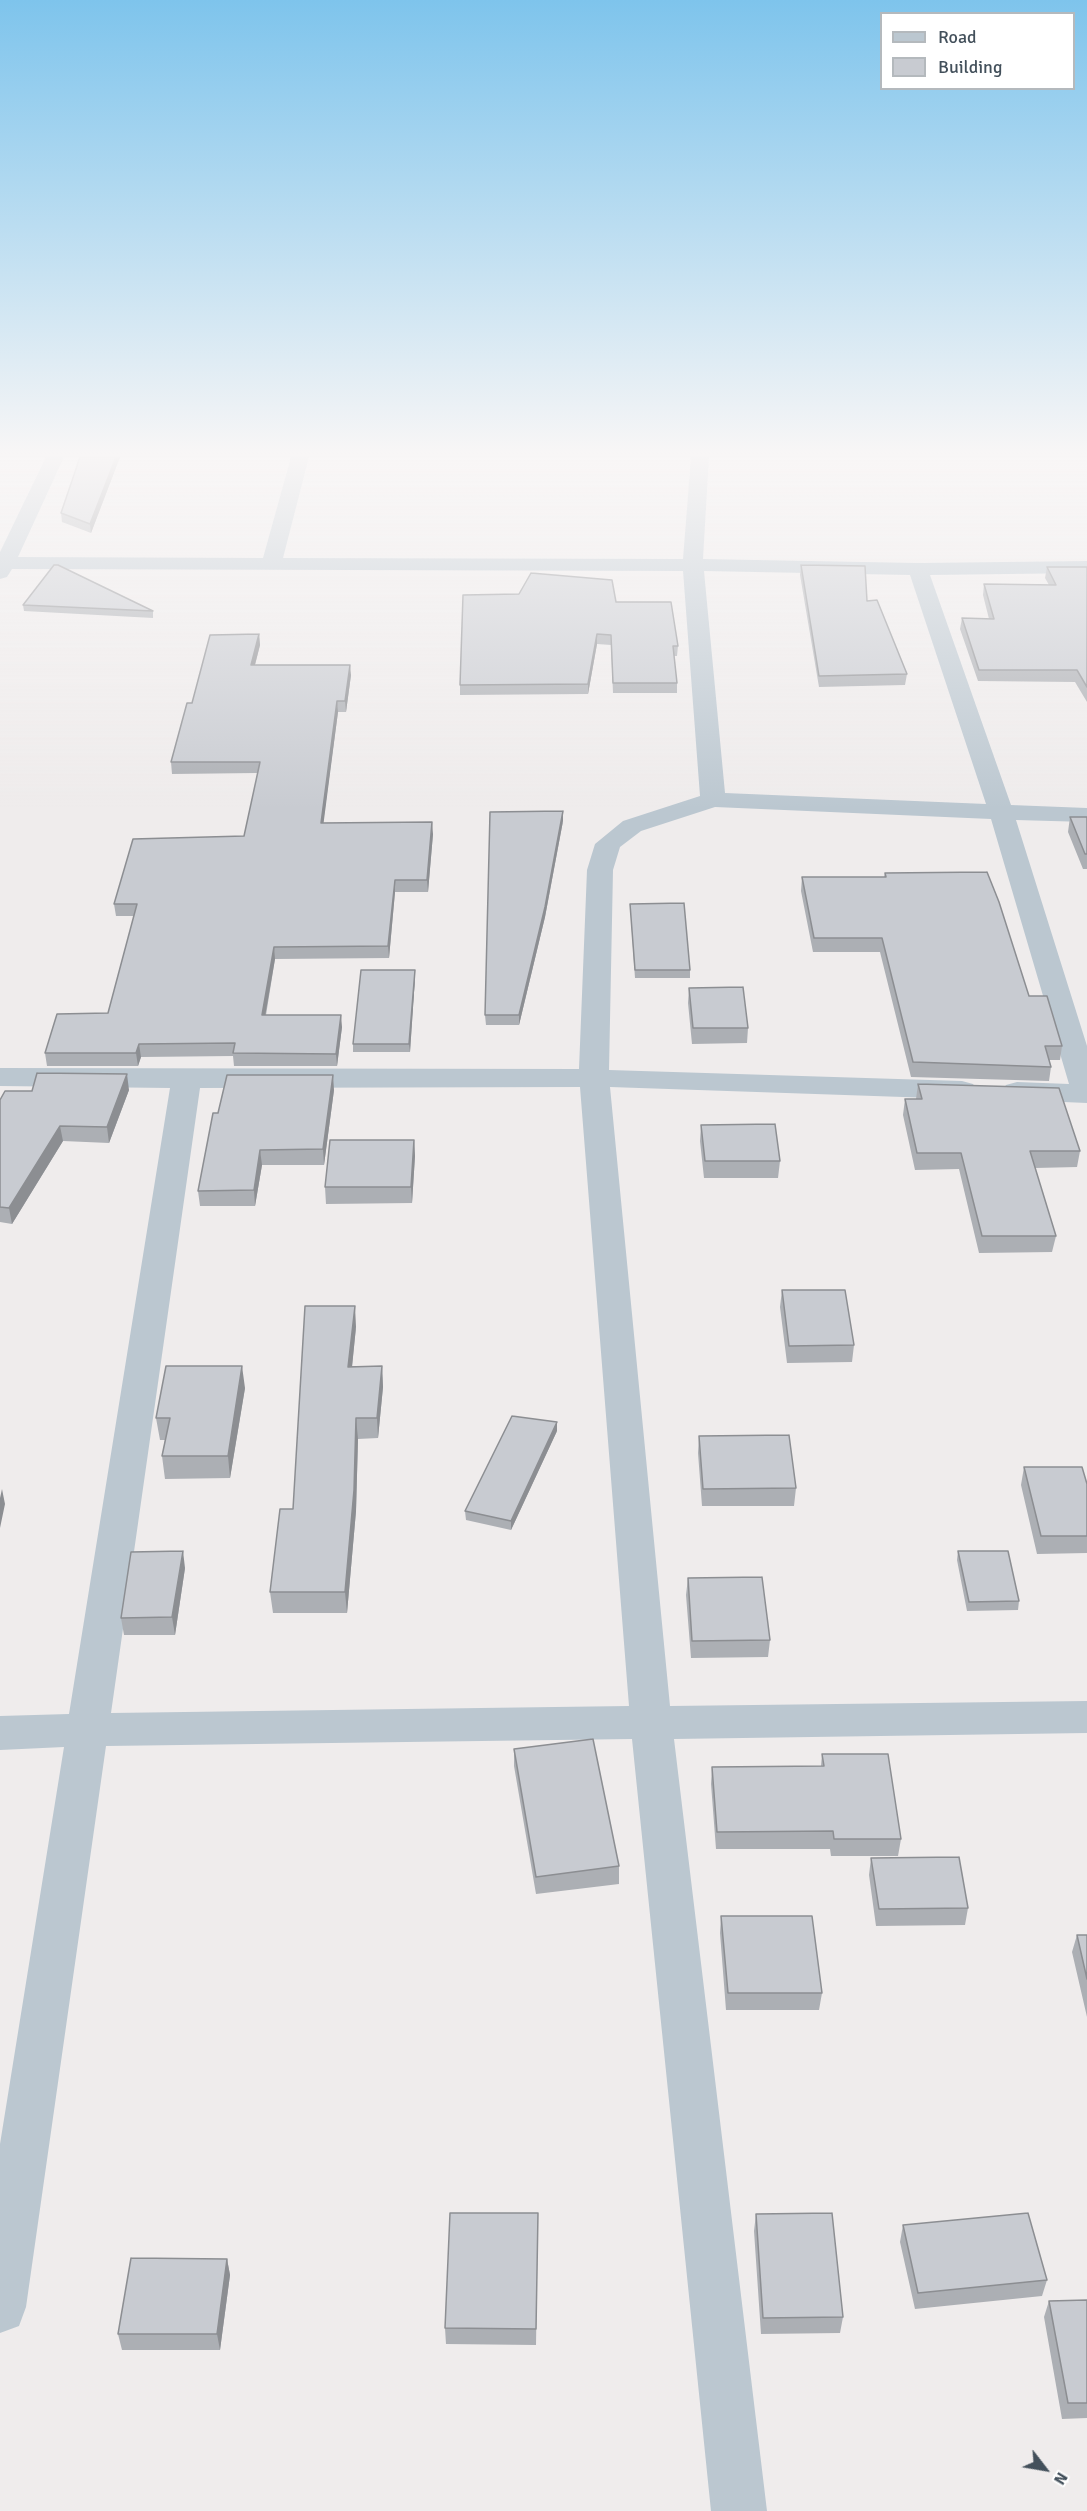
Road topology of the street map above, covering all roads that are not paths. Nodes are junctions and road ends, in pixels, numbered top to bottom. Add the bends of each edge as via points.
1 (694, 574) edge
2 (920, 574) edge
3 (713, 800) junction
4 (1001, 812) junction
5 (1087, 815) edge
6 (0, 1077) edge
7 (594, 1078) junction
8 (186, 1079) junction
9 (1087, 1094) edge
10 (1087, 1717) edge
11 (651, 1722) junction
12 (87, 1730) junction
13 (0, 1733) edge
14 (0, 2307) edge
15 (739, 2511) edge

1 - 3 street
2 - 4 street
3 - 4 street
3 - 7 street via 632,826 608,844 600,870
4 - 5 street
4 - 9 street
6 - 8 street
7 - 8 street
7 - 9 street
7 - 11 street
8 - 12 street
10 - 11 street
11 - 12 street
11 - 15 street
12 - 13 street
12 - 14 street

